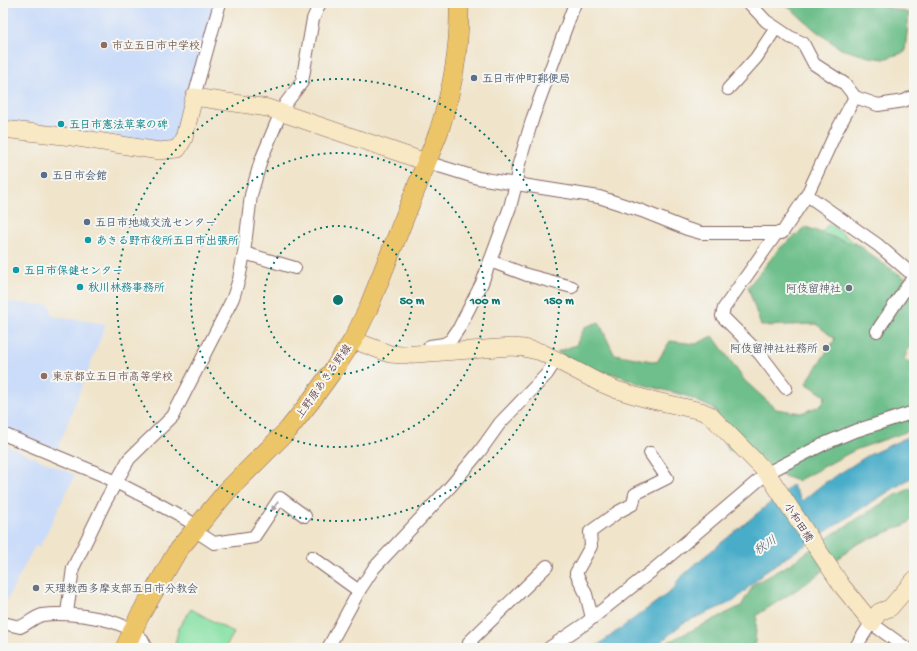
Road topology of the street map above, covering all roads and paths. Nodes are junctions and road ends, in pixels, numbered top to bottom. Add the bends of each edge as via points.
1 (220, 3) edge
2 (320, 3) edge
3 (459, 3) edge
4 (575, 3) edge
5 (749, 3) edge
6 (776, 28) junction
7 (728, 89) dead end
8 (914, 96) edge
9 (194, 97) junction
10 (855, 97) junction
11 (281, 112) junction
12 (3, 129) edge
13 (426, 162) junction
14 (516, 184) junction
15 (807, 195) junction
16 (776, 234) junction
17 (244, 253) junction
18 (490, 261) junction
19 (295, 268) dead end
20 (572, 287) dead end
21 (877, 331) dead end
22 (353, 340) junction
23 (411, 355) junction
24 (556, 360) junction
25 (786, 388) dead end
26 (914, 412) edge
27 (3, 434) edge
28 (650, 453) dead end
29 (768, 475) junction
30 (116, 483) junction
31 (304, 516) dead end
32 (194, 530) junction
33 (312, 557) dead end
34 (547, 566) dead end
35 (914, 580) edge
36 (359, 591) junction
37 (67, 613) junction
38 (592, 618) junction
39 (3, 623) edge
40 (132, 631) junction
41 (125, 648) edge
42 (146, 648) edge
43 (328, 648) edge
44 (474, 648) edge
45 (549, 648) edge
46 (855, 648) edge
47 (906, 648) edge

1 - 9 street
2 - 11 street via 313,19 302,82
3 - 13 main road, 上野原あきる野線 via 460,21 453,82 439,131
4 - 14 street via 533,117 518,167
5 - 6 street
6 - 7 street via 756,58
6 - 10 street via 802,42 814,64 844,84
8 - 10 street via 904,101 878,105
9 - 11 street
9 - 12 street via 184,138 178,149 159,151
10 - 15 street
11 - 13 street
11 - 17 street via 250,195
13 - 14 street via 478,178
13 - 22 main road, 上野原あきる野線 via 368,309
14 - 16 street via 605,199 701,233
14 - 18 street
15 - 16 street via 782,233
15 - 21 street via 878,245 914,276
16 - 25 street via 724,308 722,316 760,354
17 - 19 street
17 - 30 street via 240,279 233,298 173,416 129,459
18 - 20 street via 527,275
18 - 23 street via 482,283 451,340 444,344 422,347
22 - 23 street, 小和田橋 via 390,354
22 - 32 main road, 上野原あきる野線 via 288,430 227,491
23 - 24 street, 小和田橋 via 512,347 541,352
24 - 29 street, 小和田橋 via 616,390 710,415
24 - 36 street via 547,374 500,423 450,487 374,568
26 - 29 street via 826,443
27 - 30 street
28 - 38 street via 667,478 635,494 633,504 590,532 591,546 576,573 586,594
29 - 35 street, 小和田橋 via 842,586 872,623 879,612 890,608
29 - 38 street
30 - 32 street via 189,520
30 - 37 street via 73,568
31 -> 32 street via 280,498 254,537 214,543
32 - 40 main road, 上野原あきる野線 via 178,550
33 - 36 street
34 - 44 street via 469,642
36 - 43 street
37 - 39 street via 40,616 20,627
37 - 40 street via 82,614 121,625
38 - 45 street
40 - 41 main road, 上野原あきる野線
40 - 42 street via 143,639
46 - 47 street via 871,623

